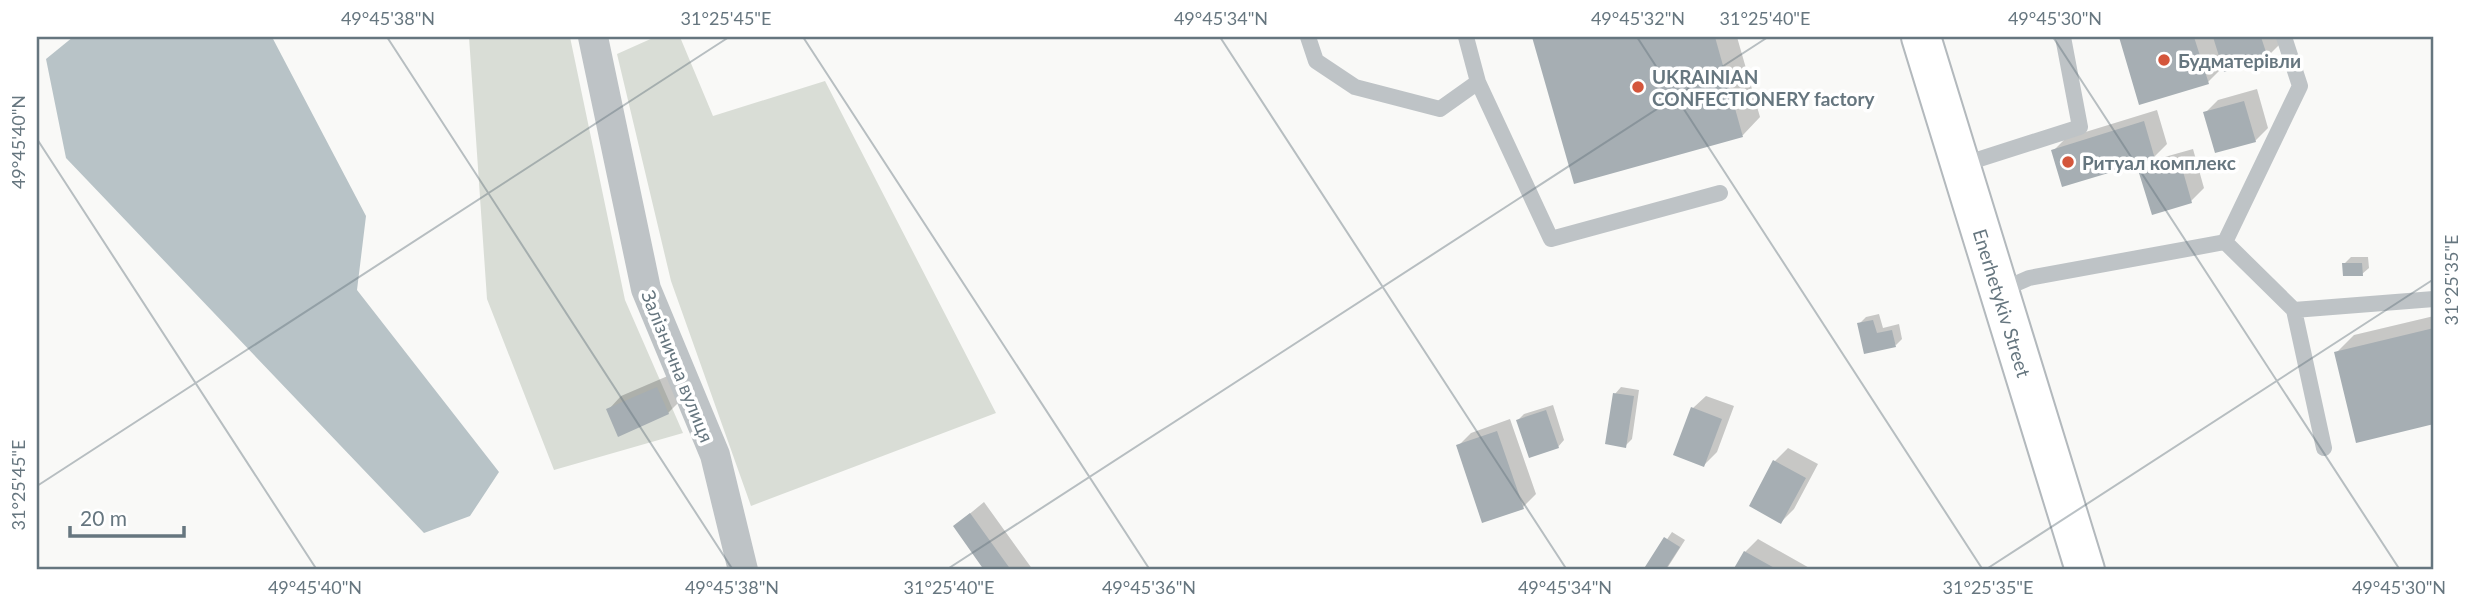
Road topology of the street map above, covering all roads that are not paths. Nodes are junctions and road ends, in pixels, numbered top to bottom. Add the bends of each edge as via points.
1 (593, 37) edge
2 (1308, 37) edge
3 (1466, 37) edge
4 (1921, 37) edge
5 (2063, 37) edge
6 (2284, 37) edge
7 (1478, 82) junction
8 (1959, 165) junction
9 (1720, 193) dead end
10 (2225, 242) junction
11 (1999, 291) junction
12 (2434, 299) edge
13 (2294, 310) junction
14 (2324, 448) dead end
15 (743, 570) edge
16 (2085, 570) edge

1 - 15 street, Залізнична вулиця via 646,289 715,455
2 - 7 lane via 1315,61 1355,87 1440,109
3 - 7 lane
4 - 8 main road, Enerhetykiv Street
5 - 8 lane via 2080,127
6 - 10 lane via 2300,86
7 - 9 lane via 1552,239
8 - 11 main road, Enerhetykiv Street
10 - 11 lane via 2029,278
10 - 13 lane
11 - 16 main road, Enerhetykiv Street
12 - 13 lane
13 - 14 lane

